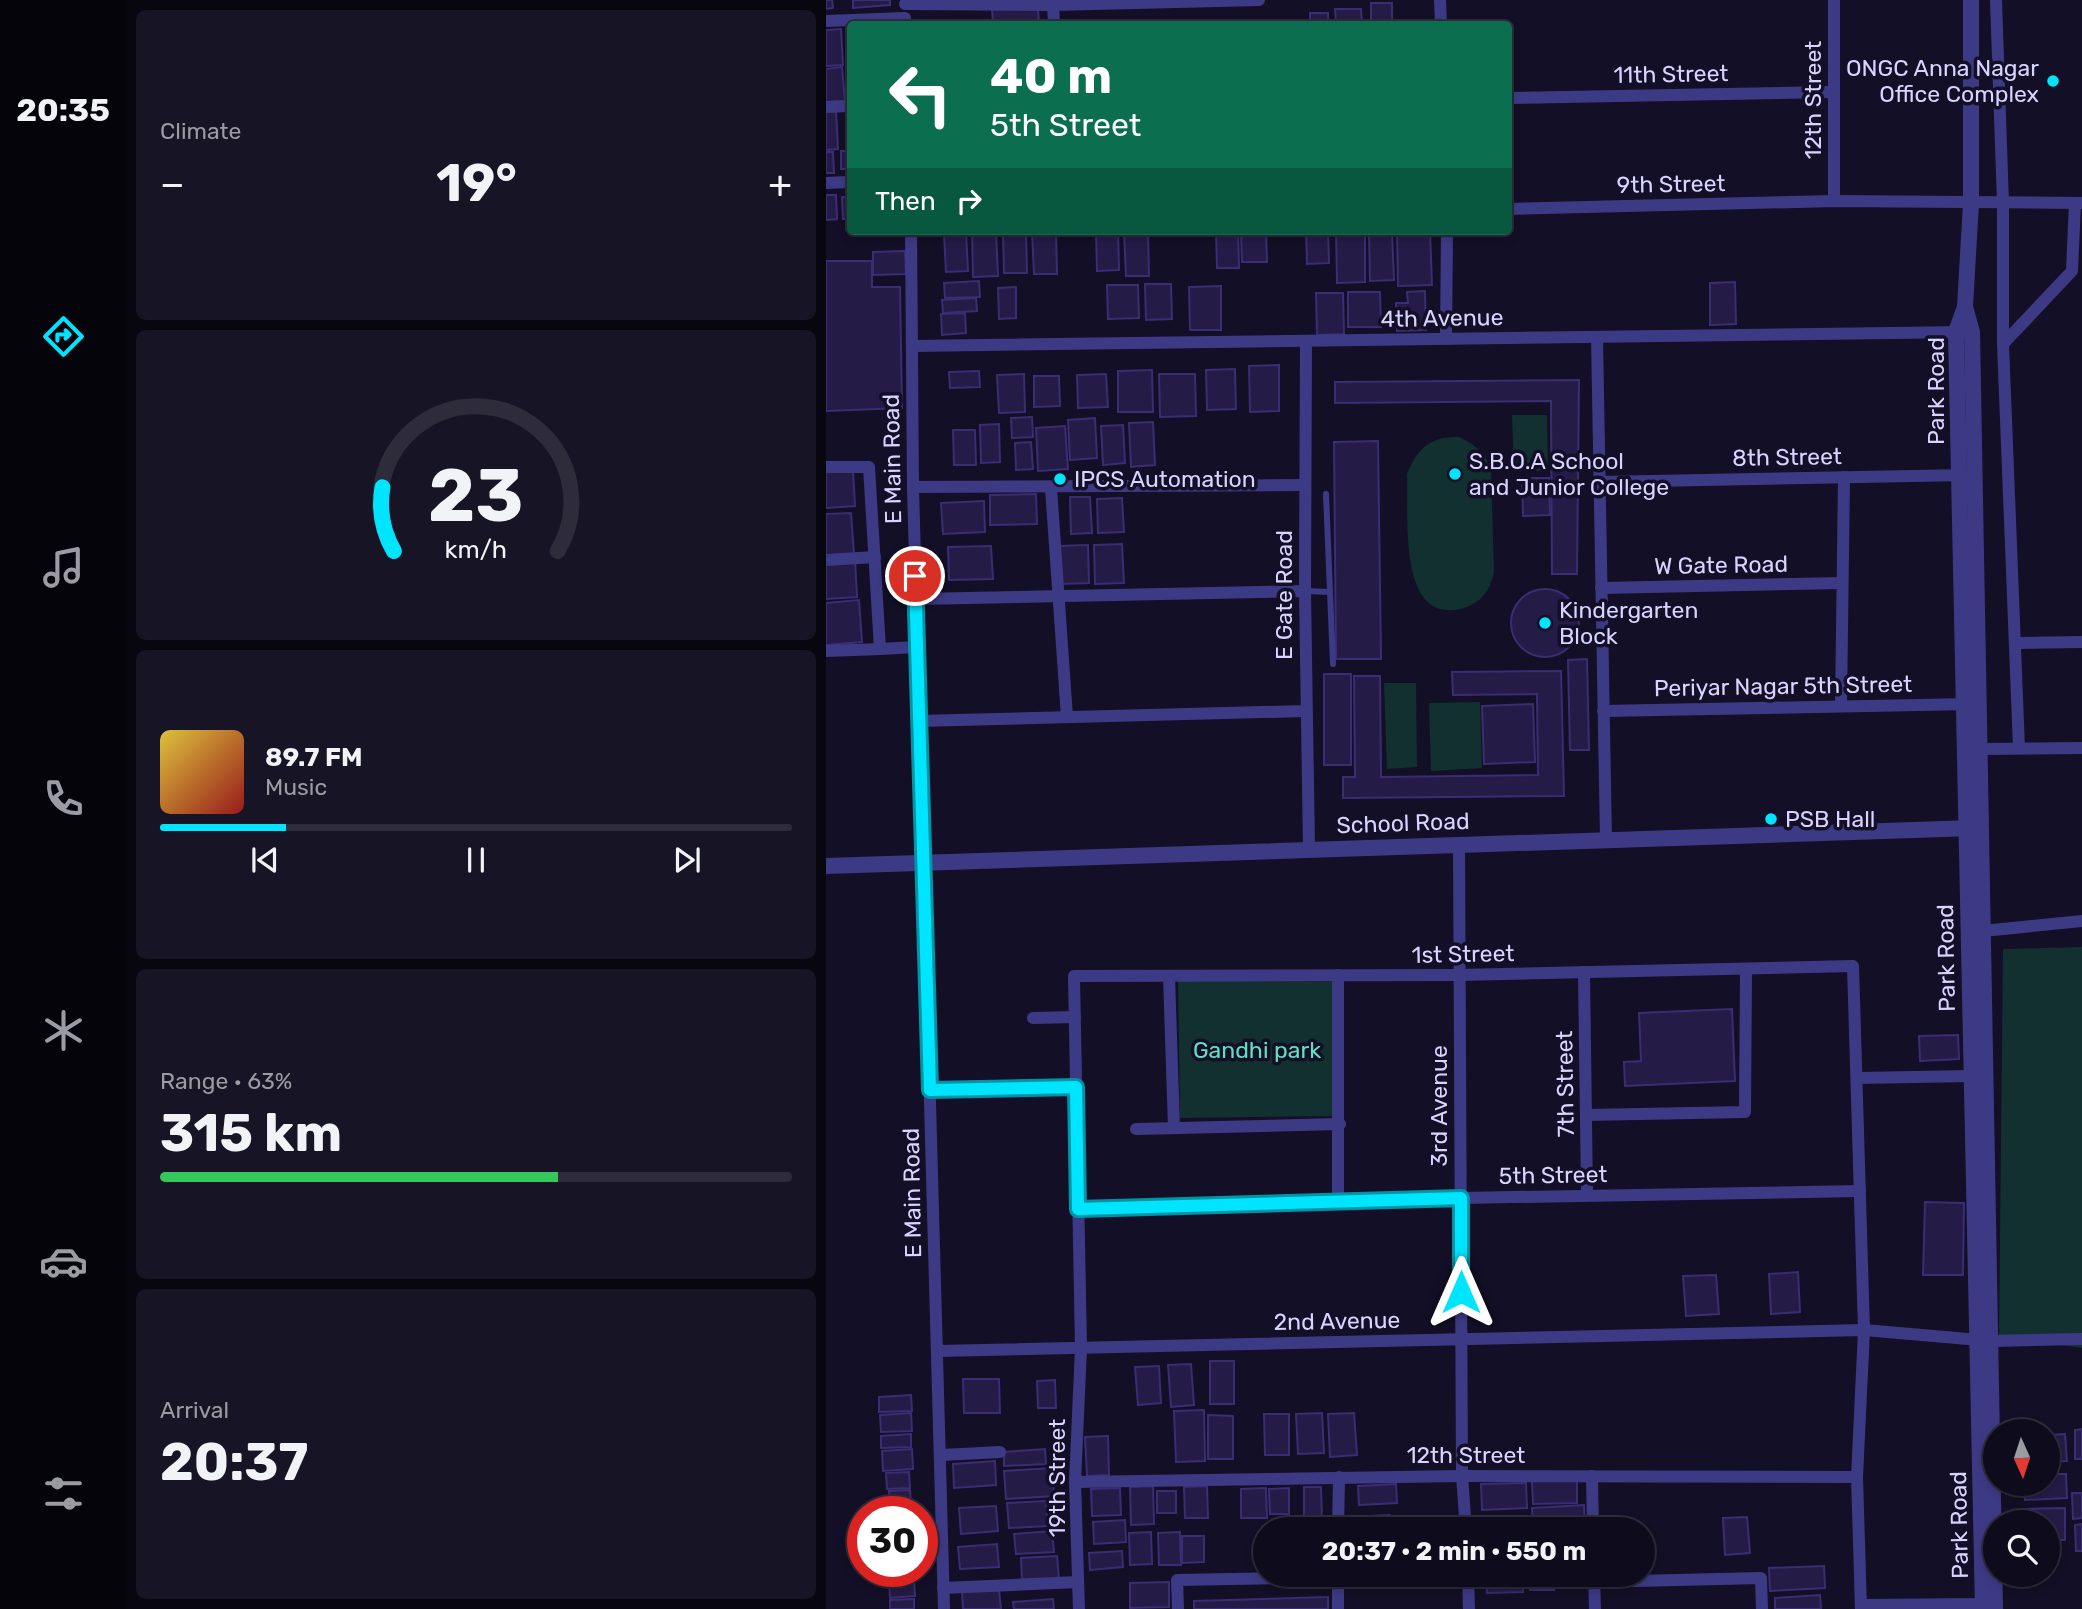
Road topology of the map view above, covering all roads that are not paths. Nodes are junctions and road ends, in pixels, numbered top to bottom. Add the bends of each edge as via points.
1 (1259, 0) edge
2 (1440, 0) edge
3 (1834, 0) edge
4 (1971, 0) edge
5 (1996, 0) edge
6 (905, 2) edge
7 (1053, 5) junction
8 (905, 21) edge
9 (1054, 21) edge
10 (1441, 21) edge
11 (826, 22) edge
12 (847, 22) edge
13 (1833, 92) junction
14 (1512, 98) edge
15 (847, 106) edge
16 (826, 107) edge
17 (826, 183) edge
18 (847, 183) edge
19 (1834, 201) junction
20 (1971, 203) junction
21 (2003, 203) junction
22 (2078, 203) edge
23 (1512, 209) edge
24 (911, 235) edge
25 (1447, 235) edge
26 (1964, 332) junction
27 (1597, 337) junction
28 (1446, 339) junction
29 (1306, 341) junction
30 (2003, 344) junction
31 (912, 346) junction
32 (826, 467) edge
33 (1967, 475) junction
34 (1844, 477) junction
35 (1600, 482) junction
36 (1304, 485) junction
37 (912, 486) junction
38 (1051, 488) junction
39 (1326, 494) dead end
40 (875, 557) junction
41 (826, 560) edge
42 (1842, 583) junction
43 (1601, 588) junction
44 (1305, 591) junction
45 (1331, 592) junction
46 (1057, 595) junction
47 (916, 599) junction
48 (2082, 642) edge
49 (2017, 643) junction
50 (917, 647) junction
51 (880, 649) junction
52 (826, 651) edge
53 (1332, 664) dead end
54 (1971, 704) junction
55 (1841, 706) junction
56 (1603, 710) junction
57 (1306, 711) junction
58 (1067, 717) junction
59 (918, 721) junction
60 (2019, 748) junction
61 (2082, 748) edge
62 (1980, 749) junction
63 (1974, 828) junction
64 (1606, 840) junction
65 (1460, 844) junction
66 (1308, 849) junction
67 (925, 861) junction
68 (826, 866) edge
69 (2082, 921) edge
70 (1983, 931) junction
71 (1746, 969) junction
72 (1584, 972) junction
73 (1338, 975) junction
74 (1459, 975) junction
75 (1169, 976) junction
76 (1075, 1017) junction
77 (1033, 1018) dead end
78 (1970, 1076) junction
79 (1857, 1078) junction
80 (1076, 1087) junction
81 (930, 1090) junction
82 (1586, 1115) junction
83 (1340, 1124) junction
84 (1174, 1128) junction
85 (1136, 1129) dead end
86 (1860, 1191) junction
87 (1587, 1195) junction
88 (1461, 1198) junction
89 (1338, 1201) junction
90 (1078, 1209) junction
91 (1864, 1330) junction
92 (1461, 1339) junction
93 (2082, 1339) edge
94 (1985, 1341) junction
95 (1081, 1348) junction
96 (937, 1351) junction
97 (1000, 1451) dead end
98 (942, 1455) junction
99 (1462, 1476) junction
100 (1592, 1476) junction
101 (1339, 1477) junction
102 (1857, 1477) junction
103 (1075, 1482) junction
104 (1338, 1517) edge
105 (1465, 1517) edge
106 (1593, 1517) edge
107 (1253, 1578) edge
108 (1655, 1579) edge
109 (1078, 1582) junction
110 (1338, 1587) edge
111 (1468, 1587) edge
112 (1594, 1587) edge
113 (943, 1588) junction
114 (1861, 1607) edge
115 (1987, 1607) edge
116 (944, 1609) edge
117 (1079, 1609) edge
118 (1178, 1609) edge
119 (1338, 1609) edge
120 (1469, 1609) edge
121 (1595, 1609) edge
122 (1762, 1609) edge

1 - 7 street
2 - 10 street
3 - 13 street, 12th Street
4 - 20 street, Park Road
5 - 21 street
6 - 7 street
6 - 8 street
7 - 9 street
11 - 12 street
13 - 14 street, 11th Street
13 - 19 street, 12th Street
15 - 16 street
17 - 18 street
19 - 20 street, 9th Street
19 - 23 street, 9th Street
20 - 21 street, 9th Street
20 - 26 street, Park Road
21 - 22 street, 9th Street
21 - 30 street
22 - 30 street via 2071,271
24 - 31 street, E Main Road
25 - 28 street
26 - 27 street, 4th Avenue
26 - 33 street, Park Road
27 - 28 street, 4th Avenue
27 - 35 street
28 - 29 street, 4th Avenue
29 - 31 street, 4th Avenue
29 - 36 street, E Gate Road
30 - 49 street
31 - 37 street, E Main Road
32 - 40 street via 870,467
33 - 34 street, 8th Street
33 - 54 street, Park Road
34 - 35 street, 8th Street
34 - 42 street
35 - 43 street
36 - 38 street
36 - 44 street, E Gate Road
37 - 38 street
37 - 47 street, E Main Road
38 - 46 street
39 - 45 lane
40 - 41 street
40 - 51 street
42 - 43 street, W Gate Road
42 - 55 street
43 - 56 street
44 - 45 lane
44 - 46 street
44 - 57 street, E Gate Road
45 - 53 lane
46 - 47 street
46 - 58 street
47 - 50 street, E Main Road
48 - 49 street
49 - 60 street
50 - 51 street
50 - 59 street, E Main Road
51 - 52 street
54 - 55 street, Periyar Nagar 5th Street
54 - 62 street, Park Road
54 - 63 street, Park Road
55 - 56 street, Periyar Nagar 5th Street
56 - 64 street
57 - 58 street
57 - 66 street, E Gate Road
58 - 59 street
59 - 67 street, E Main Road
60 - 61 street
60 - 62 street
62 - 63 street, Park Road
63 - 64 street, School Road
63 - 70 street, Park Road
63 - 78 street, Park Road
64 - 65 street, School Road
65 - 66 street, School Road
65 - 74 street, 3rd Avenue
66 - 67 street, School Road
67 - 68 street, School Road
67 - 81 street, E Main Road
69 - 70 street
70 - 94 street, Park Road
71 - 72 street, 1st Street
71 - 79 street, 1st Street via 1853,966
71 - 82 street via 1745,1112
72 - 74 street, 1st Street
72 - 82 street, 7th Street
73 - 74 street, 1st Street
73 - 75 street, 1st Street
73 - 83 street
74 - 88 street, 3rd Avenue
75 - 76 street, 1st Street via 1074,976
75 - 84 street
76 - 77 street
76 - 80 street
78 - 79 street
78 - 94 street, Park Road
79 - 86 street
80 - 81 street
80 - 90 street
81 - 96 street, E Main Road
82 - 87 street, 7th Street
83 - 84 street
83 - 89 street
84 - 85 street
86 - 87 street, 5th Street
86 - 91 street
87 - 88 street, 5th Street
88 - 89 street, 5th Street
88 - 92 street, 3rd Avenue
89 - 90 street, 5th Street
90 - 95 street, 19th Street
91 - 92 street, 2nd Avenue
91 - 94 street, 2nd Avenue
91 - 102 street
92 - 95 street, 2nd Avenue
92 - 99 street, 3rd Avenue
93 - 94 street, 2nd Avenue
94 - 115 street, Park Road
95 - 96 street, 2nd Avenue
95 - 103 street, 19th Street
96 - 98 street, E Main Road
97 - 98 street
98 - 113 street, E Main Road
99 - 100 street, 12th Street
99 - 101 street, 12th Street
99 - 105 street, 3rd Avenue
100 - 102 street, 12th Street
100 - 106 street
101 - 103 street, 12th Street
101 - 104 street
102 - 114 street
103 - 109 street, 19th Street
107 - 118 street via 1177,1580
108 - 122 street via 1761,1578
109 - 113 street
109 - 117 street, 19th Street
110 - 119 street
111 - 120 street
112 - 121 street
113 - 116 street, E Main Road
114 - 115 street

